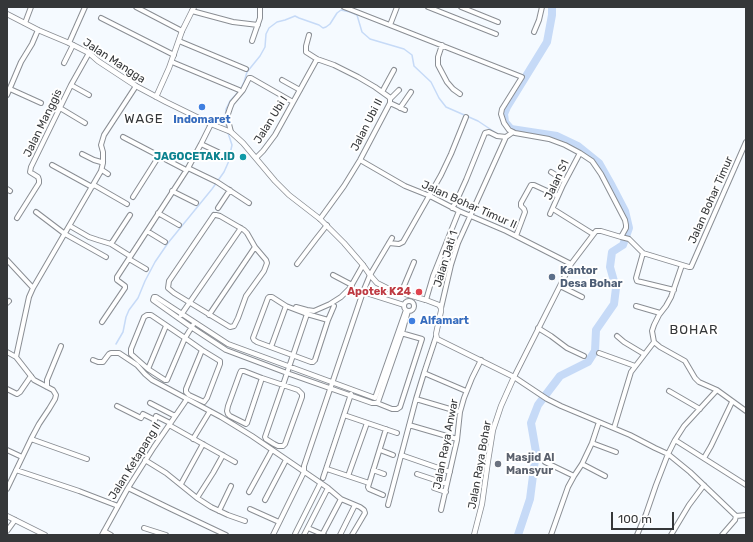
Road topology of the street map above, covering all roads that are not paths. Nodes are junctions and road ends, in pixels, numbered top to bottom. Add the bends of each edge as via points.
1 (31, 7) edge
2 (85, 7) edge
3 (136, 7) edge
4 (260, 7) edge
5 (344, 7) edge
6 (397, 7) edge
7 (428, 7) edge
8 (461, 7) edge
9 (542, 7) edge
10 (193, 9) edge
11 (7, 14) edge
12 (101, 18) dead end
13 (498, 22) dead end
14 (25, 23) junction
15 (258, 25) junction
16 (390, 25) junction
17 (38, 30) junction
18 (182, 31) junction
19 (534, 32) dead end
20 (496, 34) dead end
21 (309, 35) dead end
22 (179, 41) junction
23 (252, 41) dead end
24 (71, 44) junction
25 (442, 45) junction
26 (89, 53) junction
27 (174, 55) junction
28 (317, 59) junction
29 (172, 62) junction
30 (64, 63) dead end
31 (246, 69) dead end
32 (394, 70) dead end
33 (282, 80) dead end
34 (71, 86) junction
35 (136, 86) junction
36 (10, 88) junction
37 (239, 90) dead end
38 (300, 90) junction
39 (399, 90) dead end
40 (382, 92) junction
41 (412, 92) dead end
42 (460, 94) dead end
43 (7, 95) edge
44 (88, 95) dead end
45 (156, 97) junction
46 (390, 101) junction
47 (294, 102) junction
48 (40, 103) dead end
49 (60, 108) junction
50 (400, 108) junction
51 (405, 110) dead end
52 (466, 117) dead end
53 (85, 123) dead end
54 (211, 124) junction
55 (229, 131) junction
56 (511, 131) junction
57 (123, 136) dead end
58 (506, 137) junction
59 (746, 142) edge
60 (201, 144) junction
61 (218, 152) dead end
62 (580, 153) junction
63 (82, 154) dead end
64 (159, 156) junction
65 (256, 158) junction
66 (360, 160) junction
67 (103, 161) junction
68 (52, 165) dead end
69 (187, 169) junction
70 (102, 170) junction
71 (551, 172) dead end
72 (108, 174) dead end
73 (565, 181) junction
74 (93, 186) junction
75 (230, 190) junction
76 (172, 191) junction
77 (430, 196) junction
78 (558, 196) junction
79 (133, 198) dead end
80 (196, 203) dead end
81 (249, 203) dead end
82 (127, 204) dead end
83 (218, 208) dead end
84 (452, 208) junction
85 (553, 209) junction
86 (458, 211) junction
87 (36, 212) dead end
88 (158, 213) junction
89 (550, 214) dead end
90 (130, 215) dead end
91 (470, 216) junction
92 (17, 218) dead end
93 (320, 218) junction
94 (179, 225) dead end
95 (327, 225) junction
96 (70, 226) junction
97 (241, 228) junction
98 (147, 231) junction
99 (65, 234) junction
100 (593, 234) junction
101 (516, 236) junction
102 (392, 238) dead end
103 (622, 238) junction
104 (164, 242) dead end
105 (389, 243) junction
106 (111, 244) junction
107 (255, 247) junction
108 (643, 253) junction
109 (106, 257) dead end
110 (130, 257) junction
111 (7, 260) edge
112 (414, 262) dead end
113 (297, 264) dead end
114 (571, 264) junction
115 (363, 265) junction
116 (682, 265) junction
117 (146, 269) dead end
118 (334, 275) dead end
119 (370, 275) junction
120 (352, 286) junction
121 (560, 286) junction
122 (33, 288) junction
123 (674, 290) junction
124 (363, 292) junction
125 (401, 293) junction
126 (582, 297) dead end
127 (411, 299) junction
128 (426, 300) junction
129 (190, 303) junction
130 (404, 305) junction
131 (286, 306) junction
132 (294, 306) dead end
133 (334, 306) dead end
134 (636, 306) dead end
135 (440, 308) junction
136 (407, 311) junction
137 (660, 313) junction
138 (182, 314) junction
139 (307, 314) junction
140 (209, 315) junction
141 (179, 318) junction
142 (328, 320) junction
143 (102, 322) dead end
144 (195, 322) junction
145 (166, 326) junction
146 (191, 327) junction
147 (538, 328) junction
148 (400, 332) junction
149 (617, 336) dead end
150 (436, 337) junction
151 (185, 338) junction
152 (654, 342) junction
153 (228, 344) junction
154 (61, 346) dead end
155 (271, 347) junction
156 (202, 350) junction
157 (226, 350) junction
158 (7, 352) edge
159 (599, 353) dead end
160 (644, 354) junction
161 (258, 355) junction
162 (293, 355) junction
163 (584, 356) dead end
164 (16, 357) junction
165 (93, 360) dead end
166 (481, 360) junction
167 (256, 361) junction
168 (290, 366) junction
169 (635, 366) junction
170 (388, 367) junction
171 (148, 369) junction
172 (287, 373) junction
173 (424, 373) junction
174 (31, 376) junction
175 (514, 377) junction
176 (262, 378) junction
177 (332, 382) junction
178 (283, 385) junction
179 (47, 387) junction
180 (330, 388) junction
181 (7, 389) edge
182 (352, 390) junction
183 (717, 390) junction
184 (466, 391) junction
185 (669, 391) dead end
186 (350, 395) junction
187 (187, 399) junction
188 (416, 399) junction
189 (732, 402) junction
190 (150, 403) dead end
191 (377, 403) junction
192 (117, 406) dead end
193 (700, 409) junction
194 (210, 411) junction
195 (746, 411) edge
196 (460, 412) junction
197 (344, 415) junction
198 (175, 416) junction
199 (599, 422) junction
200 (367, 423) junction
201 (170, 424) junction
202 (409, 425) junction
203 (614, 428) junction
204 (386, 429) junction
205 (397, 433) dead end
206 (31, 439) junction
207 (193, 439) junction
208 (458, 439) junction
209 (675, 440) junction
210 (592, 443) junction
211 (203, 444) junction
212 (7, 450) edge
213 (272, 450) junction
214 (380, 450) junction
215 (616, 452) dead end
216 (668, 454) junction
217 (223, 455) junction
218 (393, 455) dead end
219 (401, 455) junction
220 (22, 457) junction
221 (704, 458) junction
222 (86, 459) dead end
223 (145, 460) junction
224 (286, 460) junction
225 (235, 462) dead end
226 (546, 462) dead end
227 (582, 464) junction
228 (327, 469) junction
229 (16, 470) junction
230 (373, 470) junction
231 (304, 472) junction
232 (450, 472) junction
233 (384, 474) dead end
234 (417, 474) dead end
235 (348, 476) junction
236 (574, 476) junction
237 (605, 476) dead end
238 (323, 478) dead end
239 (369, 483) junction
240 (181, 484) junction
241 (320, 484) junction
242 (448, 484) junction
243 (704, 485) junction
244 (746, 485) edge
245 (231, 486) dead end
246 (128, 488) junction
247 (328, 488) junction
248 (434, 488) dead end
249 (7, 489) edge
250 (249, 492) dead end
251 (446, 492) junction
252 (383, 495) dead end
253 (197, 498) junction
254 (341, 499) junction
255 (266, 500) dead end
256 (355, 505) junction
257 (388, 505) dead end
258 (118, 506) junction
259 (250, 509) dead end
260 (441, 510) dead end
261 (218, 511) junction
262 (746, 515) edge
263 (7, 516) edge
264 (736, 516) junction
265 (15, 520) junction
266 (245, 521) dead end
267 (280, 522) junction
268 (144, 528) dead end
269 (308, 528) junction
270 (7, 531) edge
271 (103, 533) edge
272 (295, 534) dead end
273 (45, 535) edge
274 (111, 535) edge
275 (166, 535) edge
276 (226, 535) edge
277 (273, 535) edge
278 (304, 535) edge
279 (323, 535) edge
280 (340, 535) edge
281 (352, 535) edge
282 (474, 535) edge
283 (550, 535) edge
284 (637, 535) edge
285 (671, 535) edge
286 (722, 535) edge

1 - 14 street
2 - 24 street
3 - 18 street
4 - 15 street
5 - 16 street
6 - 16 street
7 - 20 street
8 - 13 street
9 - 19 street
10 - 15 street via 233,22
10 - 18 street
11 - 14 street, Jalan Mangga
12 - 27 street
14 - 17 street, Jalan Mangga
15 - 23 street
16 - 25 street
17 - 24 street, Jalan Mangga
17 - 36 street
18 - 22 street
21 - 28 street via 306,52
22 - 27 street
22 - 31 street
24 - 26 street, Jalan Mangga
24 - 30 street
25 - 42 street via 438,65 447,82
25 - 56 street via 522,77 501,112 502,119
26 - 34 street, Jalan Manggis
26 - 35 street, Jalan Mangga
27 - 29 street
28 - 38 street
28 - 40 street, Jalan Ubi II via 358,77
29 - 37 street
29 - 45 street
32 - 40 street
33 - 38 street
34 - 44 street
34 - 49 street, Jalan Manggis
35 - 45 street, Jalan Mangga
35 - 67 street via 104,135 101,145
36 - 43 street
36 - 48 street
38 - 47 street, Jalan Ubi I
39 - 46 street
40 - 46 street, Jalan Ubi II
41 - 50 street
45 - 54 street, Jalan Mangga
46 - 50 street
46 - 66 street, Jalan Ubi II
47 - 55 street via 250,78 230,108
47 - 65 street, Jalan Ubi I via 275,134
49 - 53 street
49 - 92 street, Jalan Manggis via 31,167 30,172 38,177 39,183
50 - 51 street
52 - 77 street
54 - 55 street, Jalan Mangga
54 - 60 street
55 - 65 street
56 - 58 street
56 - 62 street via 553,140
57 - 64 street
58 - 84 street via 489,132 485,134
58 - 91 street, Jalan Jati 1
59 - 116 street, Jalan Bohar Timur via 692,266 689,268
60 - 61 street
60 - 69 street
62 - 73 street, Jalan S1
62 - 103 street via 597,167 625,220 626,228
63 - 67 street
64 - 69 street
64 - 79 street
65 - 93 street via 289,195
66 - 77 street, Jalan Bohar Timur II via 405,186
66 - 93 street, Jalan Ubi II
67 - 70 street
68 - 74 street
69 - 75 street
69 - 76 street
70 - 72 street
70 - 74 street
71 - 73 street
73 - 78 street, Jalan S1
74 - 82 street
74 - 96 street
75 - 81 street
75 - 83 street
76 - 80 street
76 - 88 street
77 - 84 street, Jalan Bohar Timur II
77 - 105 street via 403,242
78 - 85 street, Jalan S1
78 - 101 street via 531,185 521,203 525,212
84 - 86 street, Jalan Bohar Timur II
85 - 89 street, Jalan S1
85 - 100 street
86 - 91 street, Jalan Bohar Timur II
86 - 128 street
87 - 99 street
88 - 94 street
88 - 98 street
90 - 106 street
91 - 101 street, Jalan Bohar Timur II
91 - 135 street, Jalan Jati 1 via 458,243
93 - 95 street
95 - 113 street
95 - 115 street
96 - 99 street
96 - 106 street via 89,237
97 - 107 street
97 - 129 street
97 - 129 street via 214,215 168,285 169,289
98 - 104 street
98 - 110 street
99 - 109 street
99 - 122 street
100 - 103 street via 600,230
100 - 114 street
101 - 114 street, Jalan Bohar Timur II
102 - 105 street
103 - 108 street via 629,239
105 - 119 street
106 - 110 street
107 - 140 street
107 - 140 street via 267,263 246,296 234,326 230,327
108 - 116 street
108 - 123 street via 637,281
110 - 117 street
110 - 143 street via 117,277 125,288
111 - 122 street
112 - 125 street
114 - 121 street
115 - 119 street
115 - 120 street
116 - 123 street
118 - 120 street
119 - 124 street
119 - 125 street via 377,283
120 - 132 street via 341,298 314,311
121 - 126 street
121 - 147 street
122 - 164 street
123 - 137 street via 669,303
124 - 130 street
124 - 177 street
125 - 127 street
127 - 128 street
127 - 130 street
127 - 136 street via 414,308
128 - 135 street
129 - 138 street
129 - 140 street
130 - 136 street
131 - 139 street
131 - 155 street
131 - 155 street via 272,297 268,298 253,338
133 - 142 street
134 - 137 street
135 - 150 street
136 - 148 street
137 - 152 street via 652,331
138 - 141 street
138 - 141 street via 154,297 153,300
138 - 144 street
139 - 142 street
139 - 162 street
141 - 146 street
142 - 162 street via 315,360 311,362
144 - 146 street
144 - 153 street
145 - 151 street
145 - 171 street
145 - 171 street via 150,316 144,317 131,349 131,356
146 - 151 street
146 - 157 street
147 - 163 street via 567,348
147 - 175 street
148 - 170 street
148 - 191 street via 422,339 400,407 397,410
149 - 160 street
150 - 166 street
150 - 173 street
151 - 156 street
151 - 171 street via 167,380
152 - 160 street
152 - 183 street via 684,360 697,380
153 - 157 street
153 - 161 street
154 - 179 street via 47,380
155 - 162 street
156 - 156 street via 186,392 204,402 220,362
157 - 167 street
158 - 164 street
159 - 169 street
160 - 169 street
161 - 167 street
161 - 168 street
162 - 168 street
164 - 174 street
165 - 187 street via 102,362 109,354 117,353 152,380
166 - 175 street
166 - 184 street, Jalan Raya Anwar
167 - 172 street
168 - 172 street
168 - 177 street
169 - 203 street
170 - 182 street via 376,397
170 - 191 street
172 - 178 street
172 - 180 street
173 - 184 street
173 - 188 street
174 - 179 street
174 - 181 street via 17,394
175 - 199 street via 547,399
175 - 282 street, Jalan Raya Bohar via 493,430 482,504
176 - 176 street via 244,371 240,372 228,406 227,412 230,416 247,423
176 - 178 street
177 - 180 street
177 - 182 street
178 - 178 street via 265,438 278,446 285,444 302,397 298,390
179 - 206 street via 55,392 55,399
180 - 186 street
180 - 231 street
182 - 186 street
183 - 189 street
183 - 193 street
184 - 196 street, Jalan Raya Anwar
185 - 193 street
186 - 191 street
186 - 197 street
187 - 194 street
187 - 198 street, Jalan Ketapang II
188 - 196 street
188 - 202 street
189 - 195 street
189 - 221 street
190 - 198 street
192 - 201 street via 141,418 143,414 155,420 156,416
193 - 209 street
194 - 207 street
194 - 213 street
196 - 208 street, Jalan Raya Anwar
197 - 200 street
197 - 228 street
198 - 201 street, Jalan Ketapang II
199 - 203 street
199 - 210 street
200 - 204 street
200 - 235 street
201 - 207 street
201 - 223 street, Jalan Ketapang II
202 - 208 street
202 - 219 street
203 - 216 street
204 - 205 street
204 - 214 street
206 - 220 street
206 - 222 street
207 - 211 street
208 - 232 street, Jalan Raya Anwar
209 - 216 street
209 - 221 street
210 - 215 street
210 - 227 street
211 - 217 street
211 - 240 street
212 - 220 street
213 - 224 street
213 - 250 street
214 - 218 street
214 - 230 street
216 - 243 street
216 - 284 street
217 - 225 street
217 - 253 street
219 - 232 street
219 - 257 street
220 - 229 street
221 - 244 street
223 - 240 street
223 - 246 street, Jalan Ketapang II
224 - 231 street
224 - 255 street
226 - 236 street
227 - 236 street
227 - 237 street
228 - 235 street
228 - 238 street
229 - 249 street
229 - 258 street
230 - 233 street
230 - 239 street
231 - 241 street
231 - 267 street
232 - 242 street, Jalan Raya Anwar
234 - 242 street
235 - 239 street
236 - 283 street
239 - 252 street via 369,489
240 - 253 street
241 - 247 street
241 - 272 street
242 - 251 street, Jalan Raya Anwar
243 - 264 street
243 - 285 street
245 - 261 street
246 - 258 street, Jalan Ketapang II
246 - 276 street
247 - 254 street
247 - 269 street
248 - 251 street
251 - 260 street, Jalan Raya Anwar
253 - 261 street
254 - 256 street
254 - 279 street
256 - 280 street
256 - 281 street via 365,513
258 - 271 street, Jalan Ketapang II
259 - 267 street
261 - 266 street
262 - 264 street
263 - 265 street
264 - 286 street
265 - 270 street
265 - 273 street
267 - 277 street
268 - 275 street
269 - 278 street
269 - 279 street
271 - 274 street

